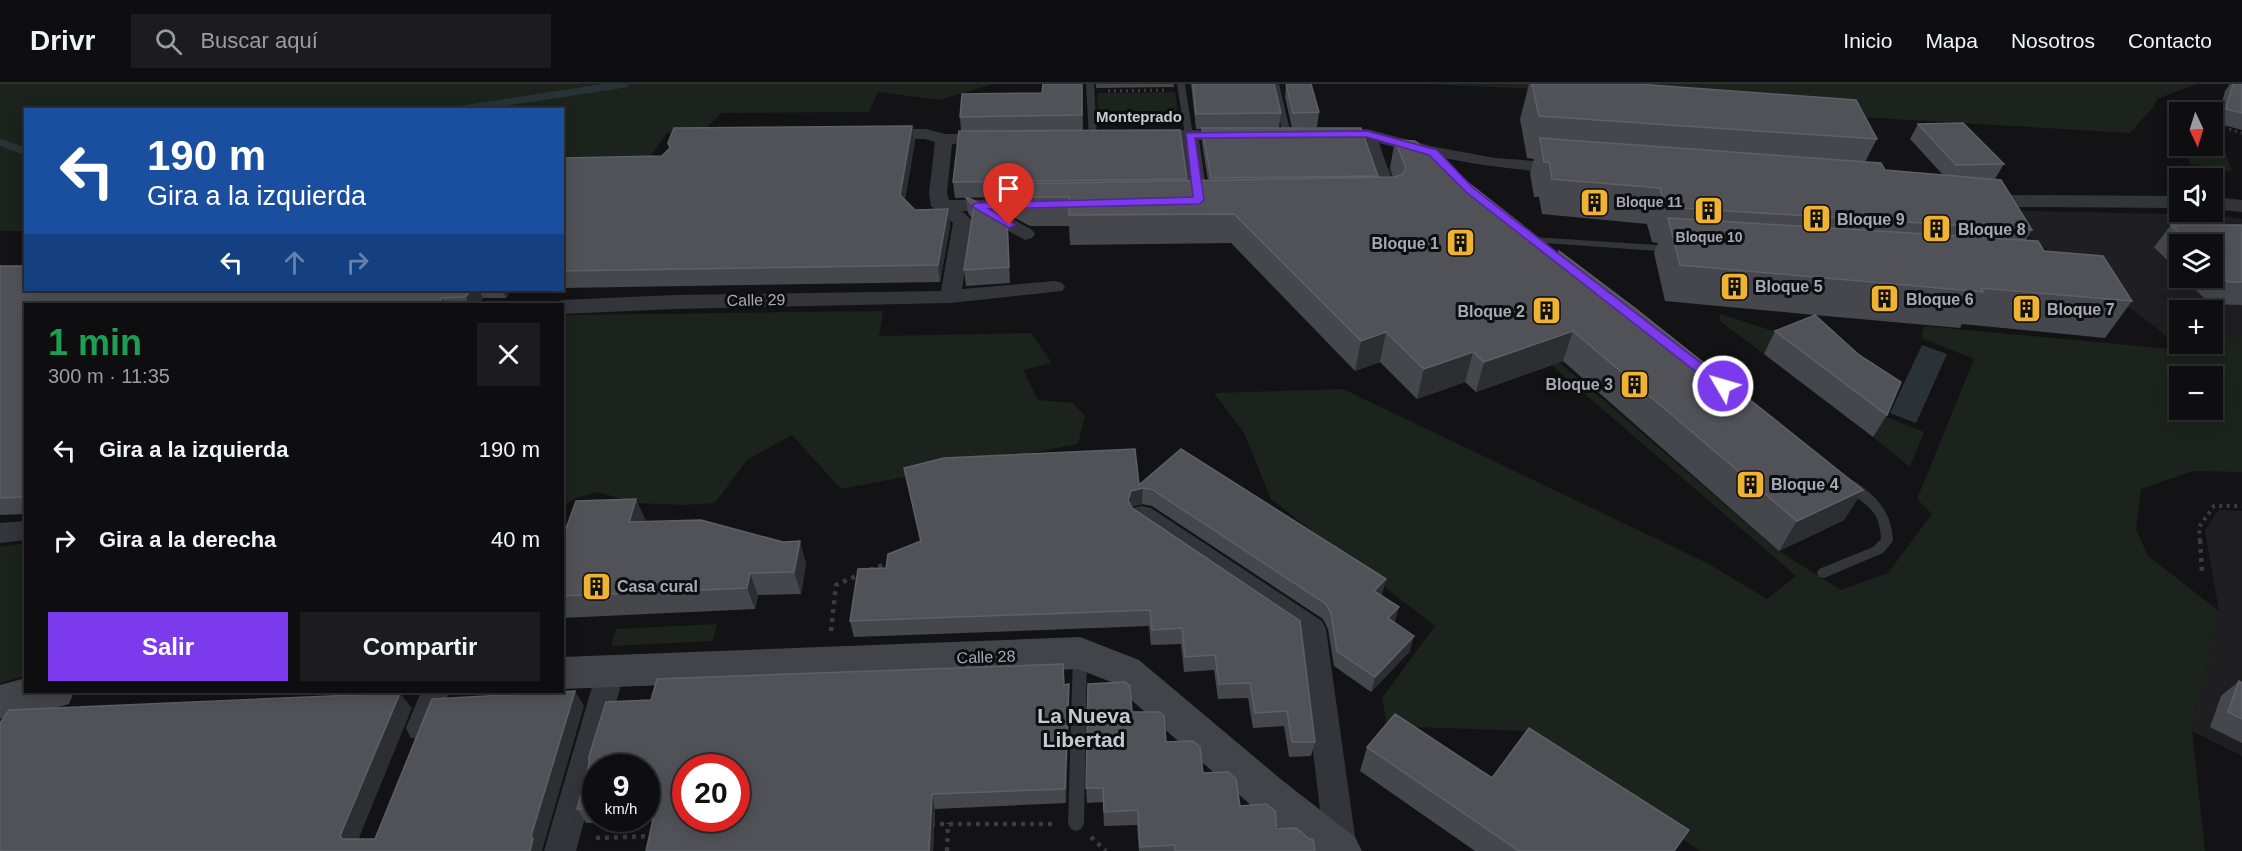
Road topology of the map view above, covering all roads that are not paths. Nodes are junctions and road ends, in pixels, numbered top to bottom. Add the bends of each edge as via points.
1 (1275, 84) edge
2 (1182, 87) edge
3 (1090, 88) edge
4 (866, 134) edge
5 (1287, 134) junction
6 (1367, 134) junction
7 (1189, 135) junction
8 (1093, 136) junction
9 (1114, 136) edge
10 (1136, 136) edge
11 (1070, 137) edge
12 (1013, 138) edge
13 (944, 139) junction
14 (1433, 152) junction
15 (1584, 169) edge
16 (1470, 190) edge
17 (1965, 197) edge
18 (1365, 198) edge
19 (1199, 200) junction
20 (1223, 200) edge
21 (1175, 201) edge
22 (2169, 202) edge
23 (1058, 204) edge
24 (2223, 204) edge
25 (941, 206) junction
26 (976, 206) junction
27 (2242, 206) edge
28 (1025, 234) dead end
29 (1688, 250) edge
30 (1552, 254) edge
31 (1055, 287) dead end
32 (950, 297) junction
33 (564, 307) edge
34 (1837, 474) edge
35 (1142, 515) edge
36 (24, 530) edge
37 (0, 533) edge
38 (1824, 573) dead end
39 (1080, 653) junction
40 (611, 670) junction
41 (564, 673) edge
42 (32, 693) edge
43 (435, 693) edge
44 (0, 702) edge
45 (409, 756) edge
46 (1076, 824) road end
47 (561, 845) edge
48 (1341, 851) edge

1 - 5 lane
2 - 7 lane
3 - 8 lane
4 - 13 street via 926,134
5 - 6 street
5 - 7 street
6 - 14 street
6 - 18 street via 1389,198
7 - 10 street
7 - 19 street
8 - 9 street
8 - 11 street
12 - 13 street
13 - 25 street via 938,193
14 - 15 street via 1495,163
14 - 16 lane
17 - 22 street
19 - 20 street
19 - 21 street
23 - 26 street
24 - 27 street
25 - 26 street
25 - 32 street via 963,221
26 - 28 street
29 - 30 lane via 1528,236
31 - 32 street, Calle 29
32 - 33 street, Calle 29
34 - 38 lane via 1875,503 1888,524 1887,541 1878,550
35 - 48 street via 1312,629
36 - 37 street
39 - 40 street, Calle 28
39 - 46 lane
39 - 48 street, Calle 28 via 1125,671
40 - 41 street, Calle 28
40 - 47 street
42 - 44 street
43 - 45 street

